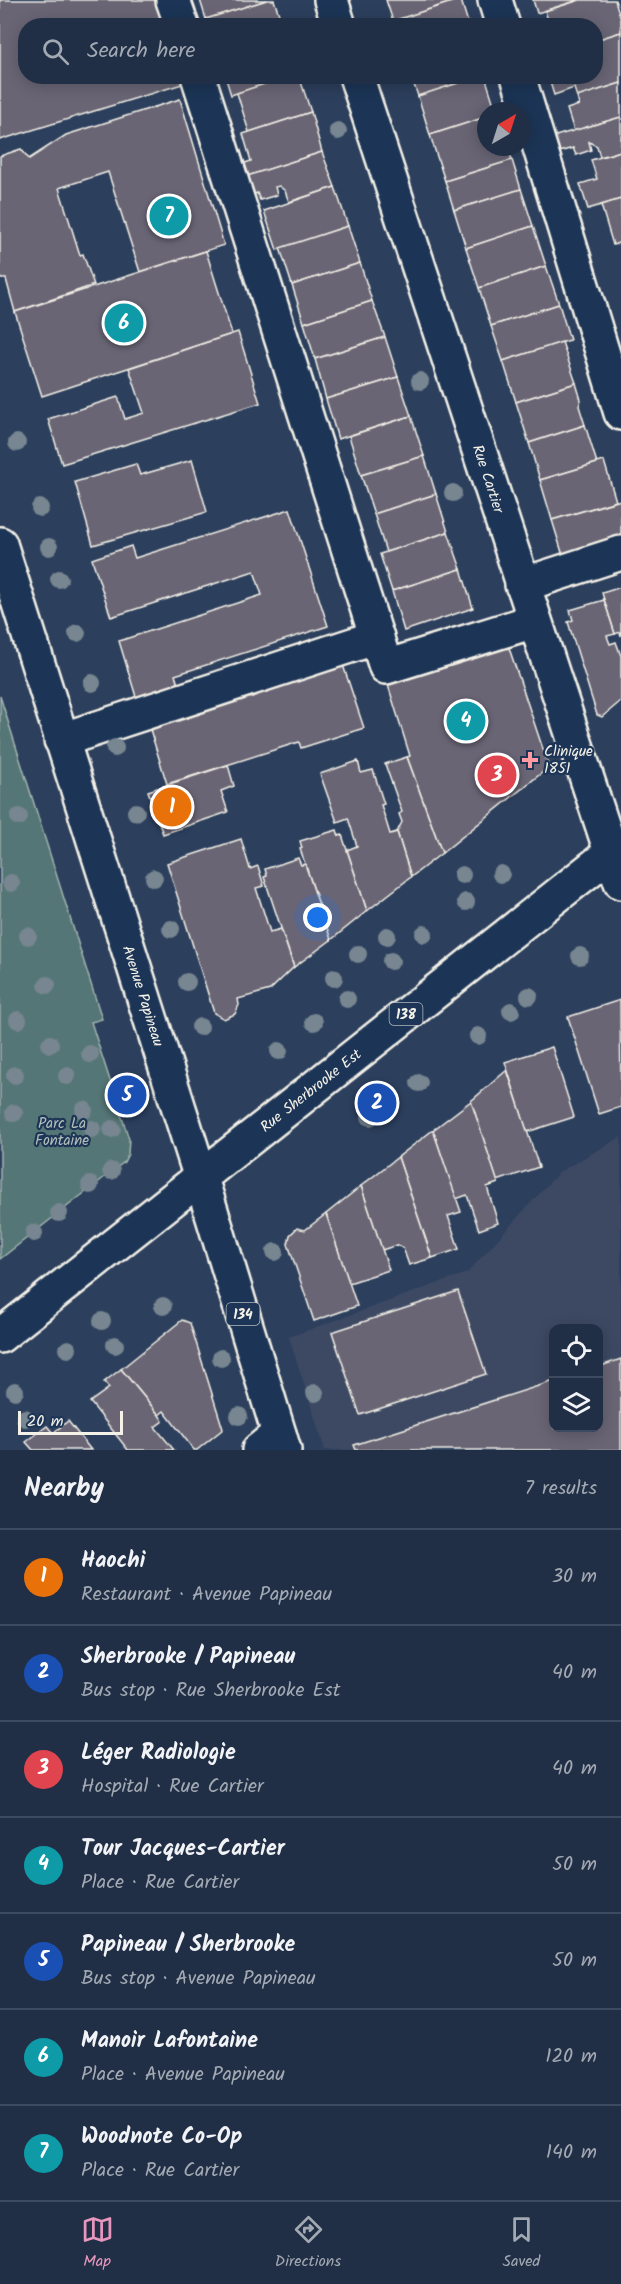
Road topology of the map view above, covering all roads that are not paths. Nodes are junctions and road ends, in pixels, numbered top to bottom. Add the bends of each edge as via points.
1 (173, 0) edge
2 (331, 0) edge
3 (495, 0) edge
4 (179, 18) edge
5 (337, 18) edge
6 (501, 18) edge
7 (201, 84) edge
8 (359, 84) edge
9 (520, 84) edge
10 (621, 412) edge
11 (0, 544) edge
12 (621, 553) edge
13 (522, 585) junction
14 (534, 621) junction
15 (377, 637) junction
16 (62, 740) junction
17 (618, 859) edge
18 (201, 1178) junction
19 (0, 1336) edge
20 (274, 1445) edge

1 - 4 main road
2 - 5 main road
3 - 6 main road
7 - 15 main road
8 - 13 main road, Rue Cartier
9 - 10 main road
11 - 16 main road, Avenue Papineau
12 - 13 main road
13 - 14 main road, Rue Cartier
14 - 15 main road via 386,667
14 - 17 main road, Rue Cartier
15 - 16 main road
16 - 18 main road, Avenue Papineau
17 - 18 main road, Rue Sherbrooke Est / 138
18 - 19 main road, Rue Sherbrooke Est / 138
18 - 20 main road, Avenue Papineau / 134

